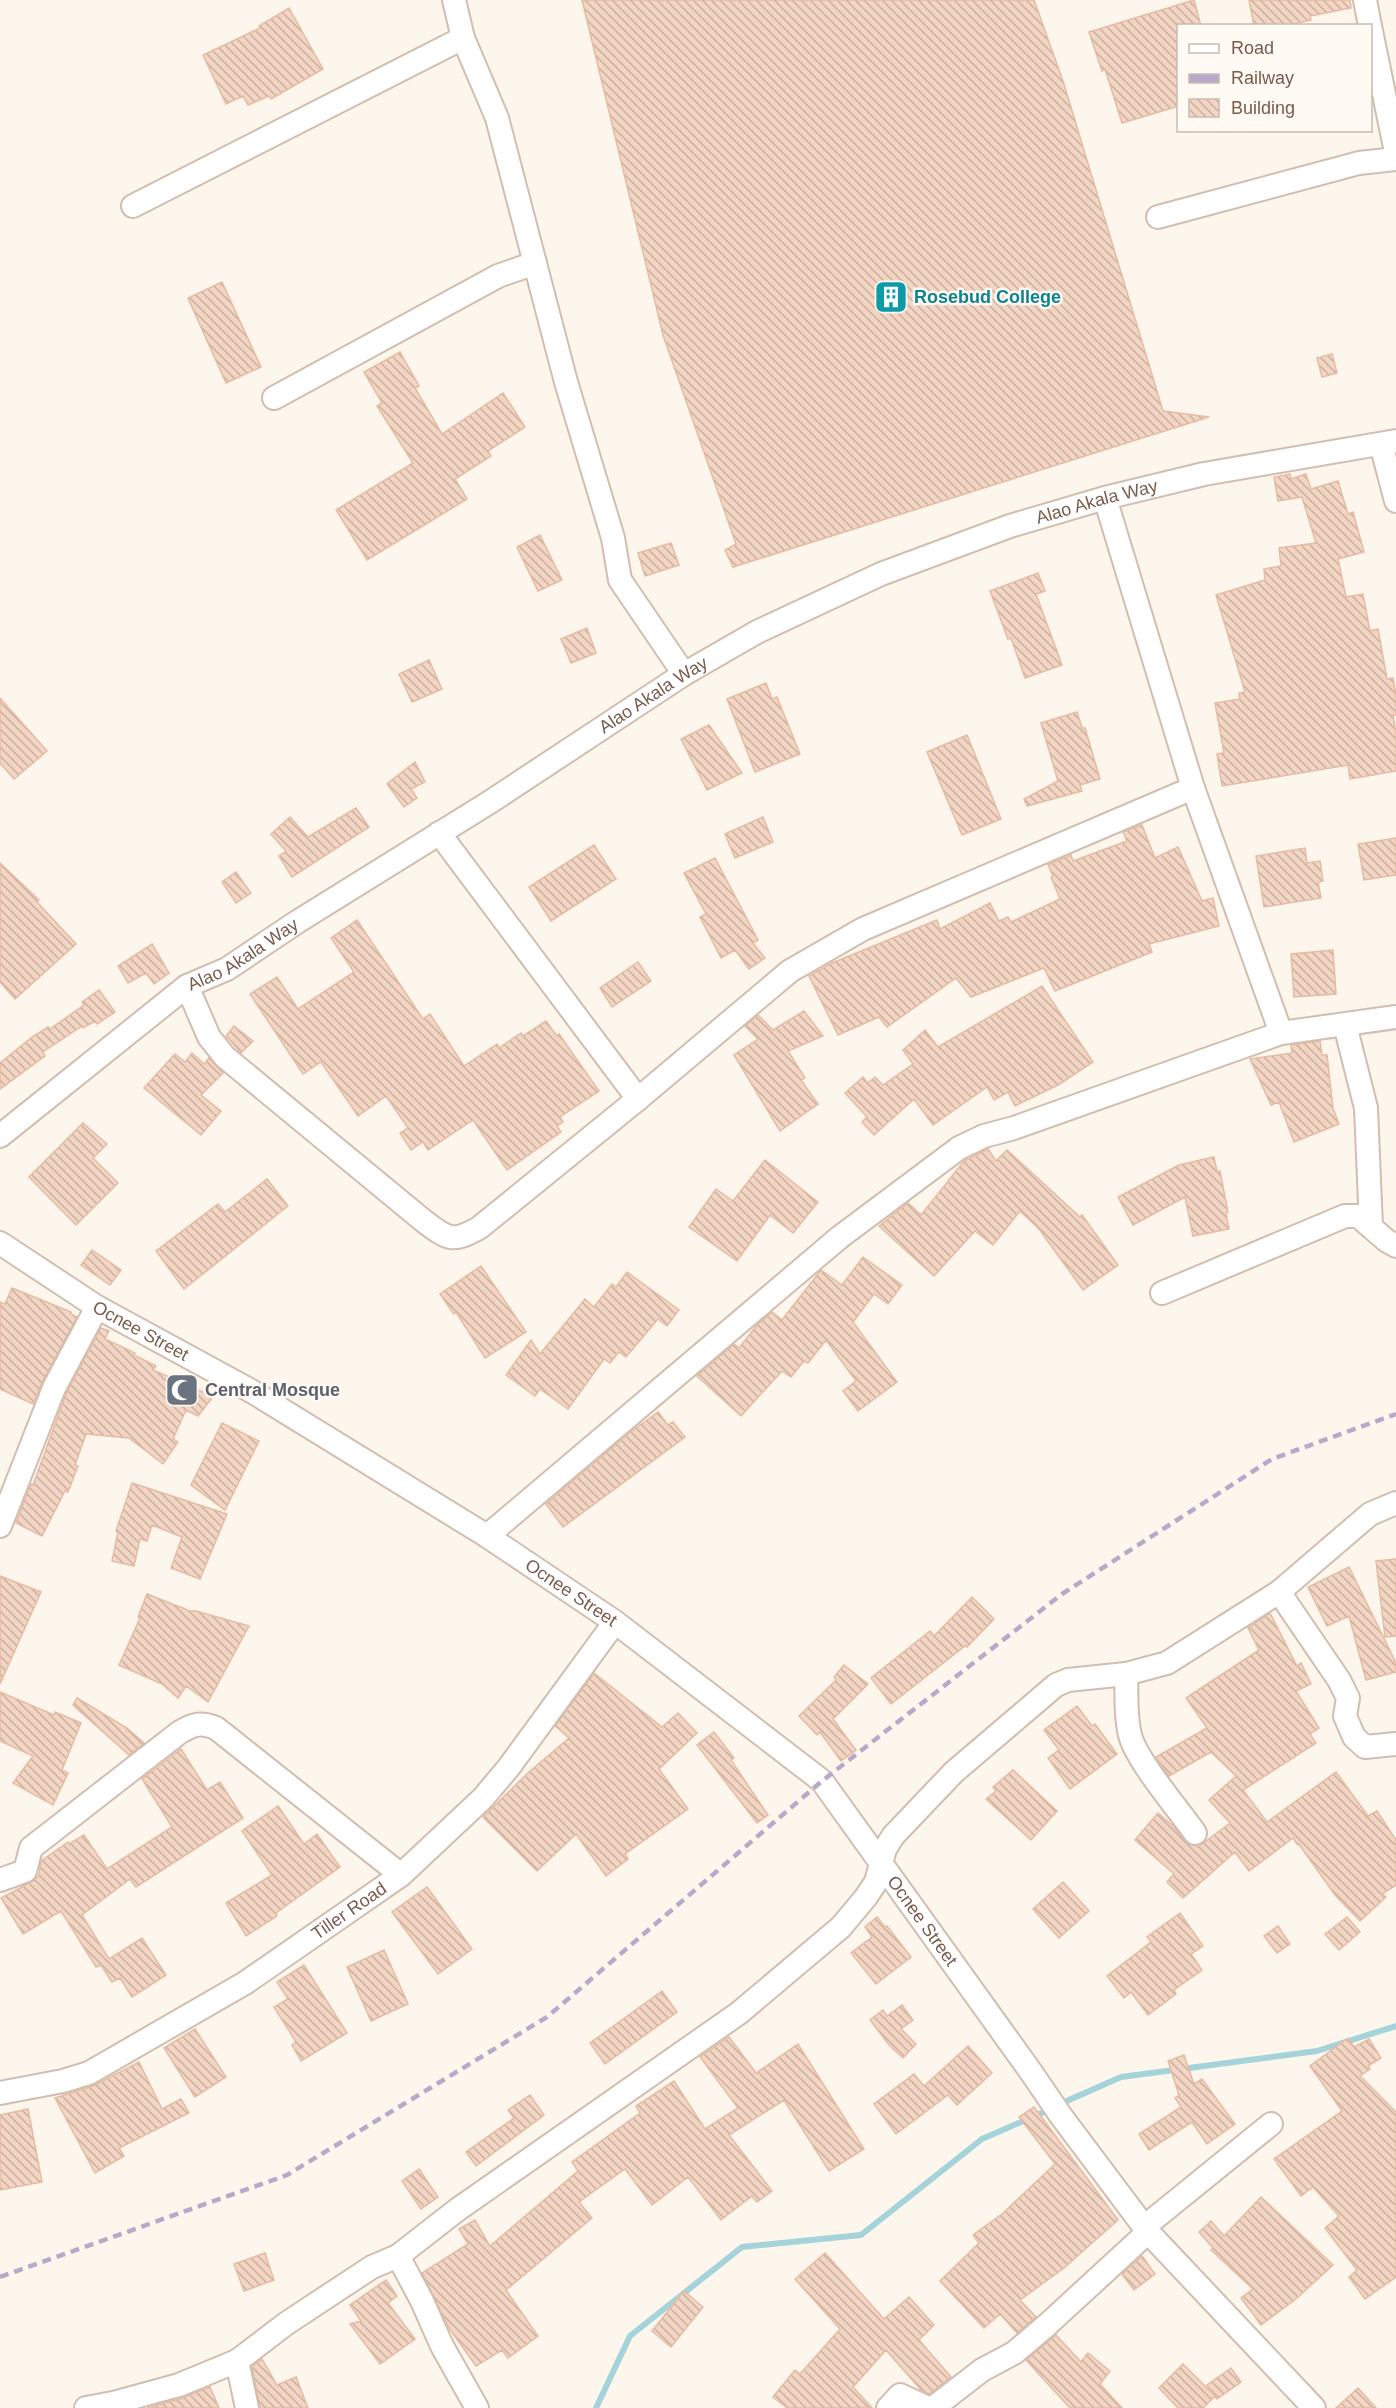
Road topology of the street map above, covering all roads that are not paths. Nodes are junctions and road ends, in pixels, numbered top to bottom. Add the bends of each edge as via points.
1 (454, 0) edge
2 (1365, 0) edge
3 (1370, 24) edge
4 (1372, 36) edge
5 (463, 38) junction
6 (1396, 152) edge
7 (1396, 159) edge
8 (133, 206) dead end
9 (1158, 217) dead end
10 (535, 263) junction
11 (274, 398) dead end
12 (1389, 443) edge
13 (1105, 498) junction
14 (1396, 501) edge
15 (684, 674) junction
16 (1193, 789) junction
17 (439, 833) junction
18 (187, 986) junction
19 (1396, 1017) edge
20 (1345, 1025) junction
21 (1281, 1033) junction
22 (638, 1099) junction
23 (0, 1136) edge
24 (1371, 1227) junction
25 (0, 1243) edge
26 (1396, 1246) edge
27 (1162, 1293) dead end
28 (97, 1307) junction
29 (1396, 1503) edge
30 (0, 1526) edge
31 (487, 1536) junction
32 (1278, 1592) junction
33 (615, 1622) junction
34 (1126, 1674) junction
35 (1396, 1744) edge
36 (1195, 1833) dead end
37 (882, 1866) junction
38 (401, 1875) junction
39 (0, 1880) edge
40 (0, 2093) edge
41 (1271, 2124) dead end
42 (1146, 2230) junction
43 (398, 2256) junction
44 (237, 2361) junction
45 (86, 2408) edge
46 (247, 2408) edge
47 (477, 2408) edge
48 (888, 2408) edge
49 (928, 2408) edge
50 (933, 2408) edge
51 (1314, 2408) edge

1 - 5 street
2 - 3 street
4 - 6 street
5 - 8 street
5 - 10 street via 497,118
7 - 9 street via 1359,163
10 - 11 street via 498,276
10 - 15 street via 613,538 620,580
12 - 13 street, Alao Akala Way via 1204,474
12 - 14 street
13 - 15 street, Alao Akala Way via 1010,526 881,574 757,632
13 - 16 street
15 - 17 street, Alao Akala Way
16 - 21 street
16 - 22 street via 863,929 825,950 790,971
17 - 18 street, Alao Akala Way via 227,969
17 - 22 street
18 - 22 street via 209,1037 225,1057 447,1238 462,1238 479,1228
18 - 23 street, Alao Akala Way
19 - 20 street
20 - 21 street
20 - 24 street via 1366,1108
21 - 31 street via 959,1148 840,1237
24 - 26 street
24 - 27 street via 1358,1216 1345,1216
25 - 28 street, Ocnee Street
28 - 30 street via 54,1388
28 - 31 street, Ocnee Street via 253,1392
29 - 32 street via 1370,1514
31 - 33 street, Ocnee Street
32 - 34 street via 1167,1663
32 - 35 street via 1339,1680 1348,1698 1346,1716 1354,1737 1365,1747
33 - 37 street, Ocnee Street via 822,1781
33 - 38 street, Tiller Road via 483,1798
34 - 36 street via 1132,1743
34 - 37 street via 1081,1678 1056,1685 954,1772 893,1836 885,1848
37 - 42 street, Ocnee Street
37 - 43 street via 866,1897 841,1927 739,2013 457,2210
38 - 39 street via 216,1728 194,1724 31,1848 25,1870
38 - 40 street, Tiller Road via 245,1983 88,2073
41 - 42 street
42 - 50 street via 1014,2353 982,2370
42 - 51 street, Ocnee Street
43 - 44 street via 372,2267
43 - 47 street
44 - 45 street via 179,2385
44 - 46 street
48 - 49 street via 900,2396

